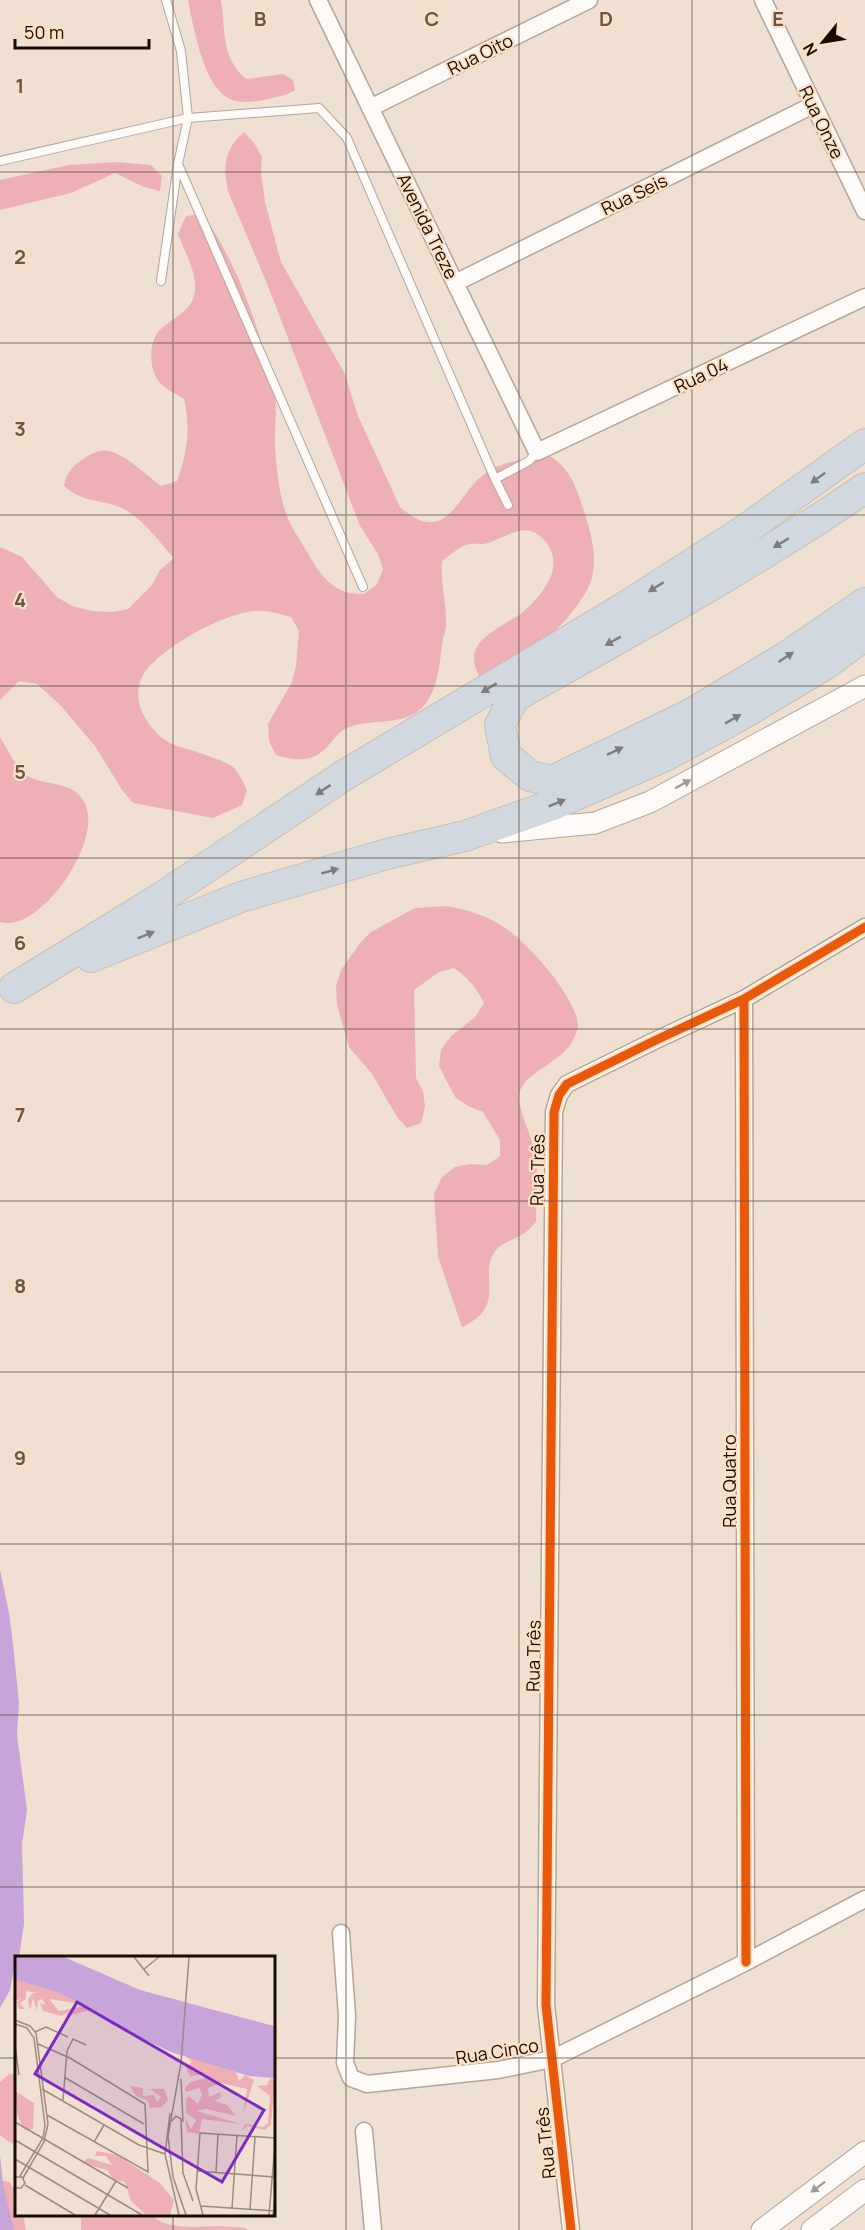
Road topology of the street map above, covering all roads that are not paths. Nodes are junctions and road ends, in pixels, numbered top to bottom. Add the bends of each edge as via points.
1 (166, 0) edge
2 (318, 0) edge
3 (589, 0) edge
4 (763, 0) edge
5 (813, 105) junction
6 (370, 108) junction
7 (188, 117) junction
8 (0, 161) edge
9 (178, 164) junction
10 (865, 211) edge
11 (161, 281) dead end
12 (455, 283) junction
13 (865, 297) edge
14 (865, 444) edge
15 (537, 452) junction
16 (495, 479) junction
17 (865, 488) edge
18 (508, 505) dead end
19 (363, 587) dead end
20 (865, 603) edge
21 (865, 635) edge
22 (865, 686) edge
23 (465, 836) junction
24 (865, 927) edge
25 (7, 991) edge
26 (744, 999) junction
27 (865, 1899) edge
28 (341, 1933) dead end
29 (746, 1962) junction
30 (552, 2059) junction
31 (364, 2131) dead end
32 (865, 2152) edge
33 (865, 2190) edge
34 (374, 2230) edge
35 (571, 2230) edge
36 (762, 2230) edge
37 (812, 2230) edge

1 - 7 lane via 181,51
2 - 6 street, Avenida Treze
3 - 6 street, Rua Oito
4 - 5 street, Rua Onze
5 - 10 street, Rua Onze
5 - 12 street, Rua Seis
6 - 12 street, Avenida Treze
7 - 8 lane
7 - 9 lane
7 - 16 lane via 320,108 347,138
9 - 11 lane
9 - 19 lane
12 - 15 street, Avenida Treze
13 - 15 street, Rua 04
14 -> 25 highway via 742,532 625,607 343,776 156,901
15 - 16 lane via 529,461
16 - 18 lane
17 -> 20 highway via 783,543 514,697 500,725 506,756 530,776 552,781 691,714 786,657
23 -> 21 highway via 555,804 665,756 826,664
23 -> 22 street via 595,823 650,802
25 -> 23 highway via 241,897 387,854
24 - 26 street
26 - 29 street, Rua Quatro
26 - 30 street, Rua Três via 567,1084 557,1104 546,2005
27 - 29 street, Rua Cinco
28 - 30 street, Rua Cinco via 347,2016 345,2063 351,2078 367,2084 397,2082
29 - 30 street, Rua Cinco
30 - 35 street, Rua Três
31 - 34 street
32 -> 36 street
33 - 37 street

